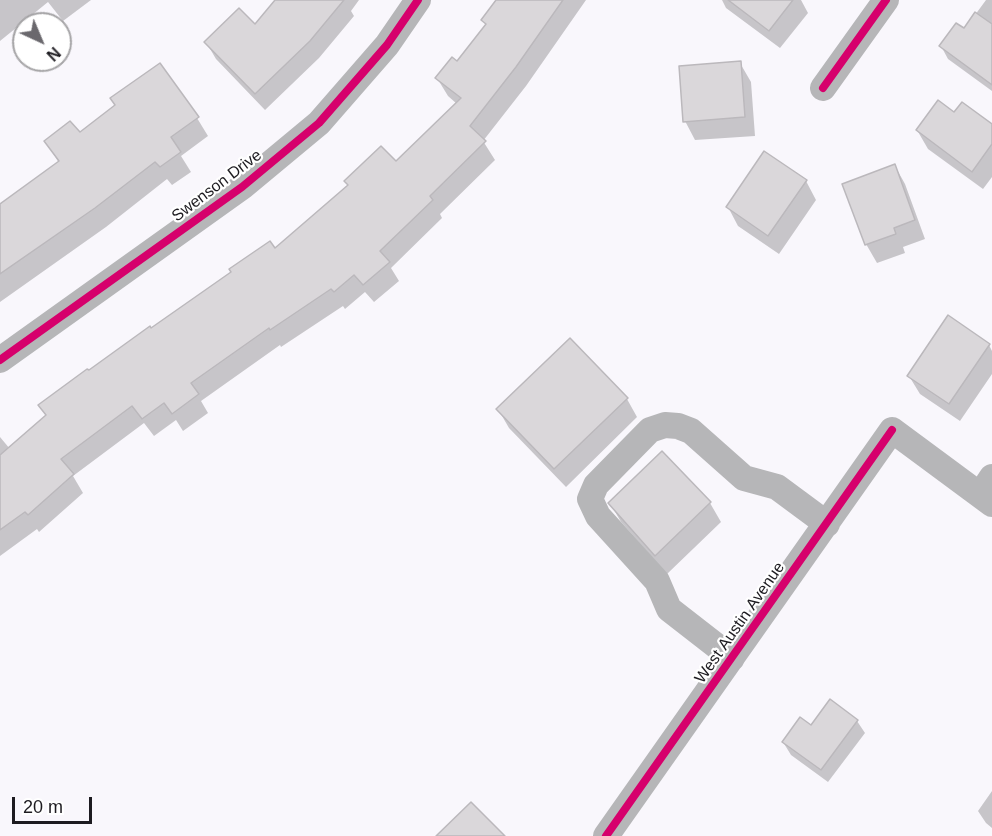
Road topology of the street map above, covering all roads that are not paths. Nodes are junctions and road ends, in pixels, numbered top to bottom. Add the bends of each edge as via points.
1 (418, 0) edge
2 (885, 0) edge
3 (823, 88) dead end
4 (0, 360) edge
5 (988, 492) edge
6 (826, 524) junction
7 (732, 658) junction
8 (609, 834) edge

1 - 4 street, Swenson Drive via 387,45 319,123 242,187
2 - 3 street
5 - 6 street, West Austin Avenue via 892,430
6 - 7 street, West Austin Avenue
6 - 7 street via 777,488 744,477 691,431 678,426 650,430 596,485 590,499 598,516 657,581 669,609
7 - 8 street, West Austin Avenue

